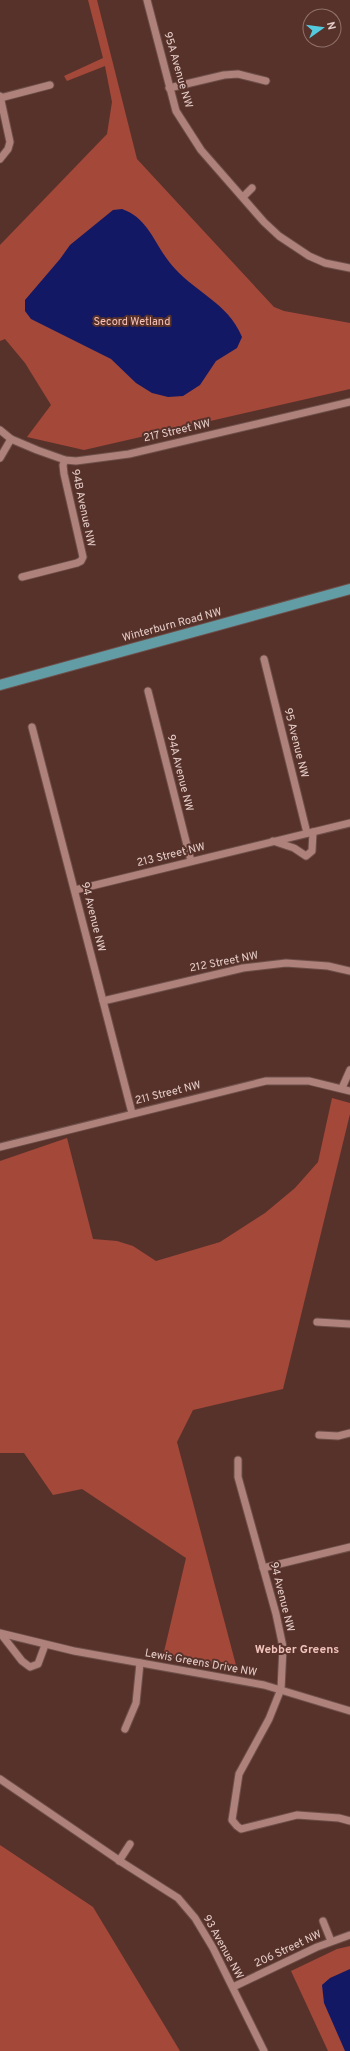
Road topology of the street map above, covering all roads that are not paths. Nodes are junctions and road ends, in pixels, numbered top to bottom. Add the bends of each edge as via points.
1 (147, 0) edge
2 (266, 81) dead end
3 (50, 85) dead end
4 (169, 88) junction
5 (0, 97) edge
6 (0, 159) edge
7 (252, 188) dead end
8 (244, 197) junction
9 (350, 268) edge
10 (350, 402) edge
11 (0, 430) edge
12 (11, 439) junction
13 (0, 458) edge
14 (65, 460) junction
15 (22, 577) dead end
16 (350, 589) edge
17 (264, 658) dead end
18 (0, 685) edge
19 (148, 691) dead end
20 (32, 727) dead end
21 (350, 823) edge
22 (310, 832) junction
23 (272, 841) junction
24 (191, 861) junction
25 (75, 890) junction
26 (350, 971) edge
27 (103, 1001) junction
28 (350, 1070) edge
29 (342, 1088) junction
30 (350, 1091) edge
31 (132, 1113) junction
32 (0, 1147) edge
33 (317, 1322) dead end
34 (350, 1324) edge
35 (350, 1433) edge
36 (319, 1435) dead end
37 (238, 1460) dead end
38 (350, 1546) edge
39 (263, 1568) junction
40 (1, 1633) edge
41 (45, 1645) junction
42 (140, 1663) junction
43 (281, 1689) junction
44 (350, 1711) edge
45 (125, 1729) dead end
46 (0, 1779) edge
47 (350, 1821) edge
48 (130, 1844) dead end
49 (119, 1861) junction
50 (323, 1921) dead end
51 (350, 1935) edge
52 (331, 1941) junction
53 (233, 1987) junction
54 (264, 2051) edge

1 - 4 street, 95A Avenue NW
2 - 4 street via 238,74 224,75
3 - 5 street
4 - 8 street, 95A Avenue NW via 176,111 201,150
5 - 6 street via 10,142
7 - 8 street
8 - 9 street, 95A Avenue NW via 264,222 297,250 325,263
10 - 14 street, 217 Street NW via 129,454 76,461
11 - 12 street
12 - 13 street
12 - 14 street, 217 Street NW
14 - 15 street, 94B Avenue NW via 63,465 83,557 81,561
16 - 18 main road, Winterburn Road NW
17 - 22 street, 95 Avenue NW
19 - 24 street, 94A Avenue NW
20 - 25 street, 94 Avenue NW
21 - 22 street, 213 Street NW
22 - 23 street, 213 Street NW
22 - 23 street via 312,851 306,856 294,848
23 - 24 street, 213 Street NW
24 - 25 street, 213 Street NW
25 - 27 street, 94 Avenue NW
26 - 27 street, 212 Street NW via 286,963 263,965 220,972
27 - 31 street, 94 Avenue NW
28 - 29 street
29 - 30 street, 211 Street NW
29 - 31 street, 211 Street NW via 309,1081 266,1081
31 - 32 street, 211 Street NW
33 - 34 street
35 - 36 street via 338,1436
37 - 39 street, 94 Avenue NW via 238,1478
38 - 39 street
39 - 43 street, 94 Avenue NW via 283,1647
40 - 41 street, Lewis Greens Drive NW
40 - 41 street, Lewis Greens Drive NW via 22,1661 30,1667 38,1664
41 - 42 street, Lewis Greens Drive NW
42 - 43 street, Lewis Greens Drive NW
42 - 45 street via 136,1703
43 - 44 street, Lewis Greens Drive NW
43 - 47 street, 94 Avenue NW via 269,1719 239,1774 232,1820 241,1829 297,1815
46 - 49 street, 93 Avenue NW
48 - 49 street
49 - 53 street, 93 Avenue NW via 178,1898 195,1918
50 - 52 street, 206 Street NW
51 - 52 street, 206 Street NW
52 - 53 street, 206 Street NW
53 - 54 street, 93 Avenue NW

